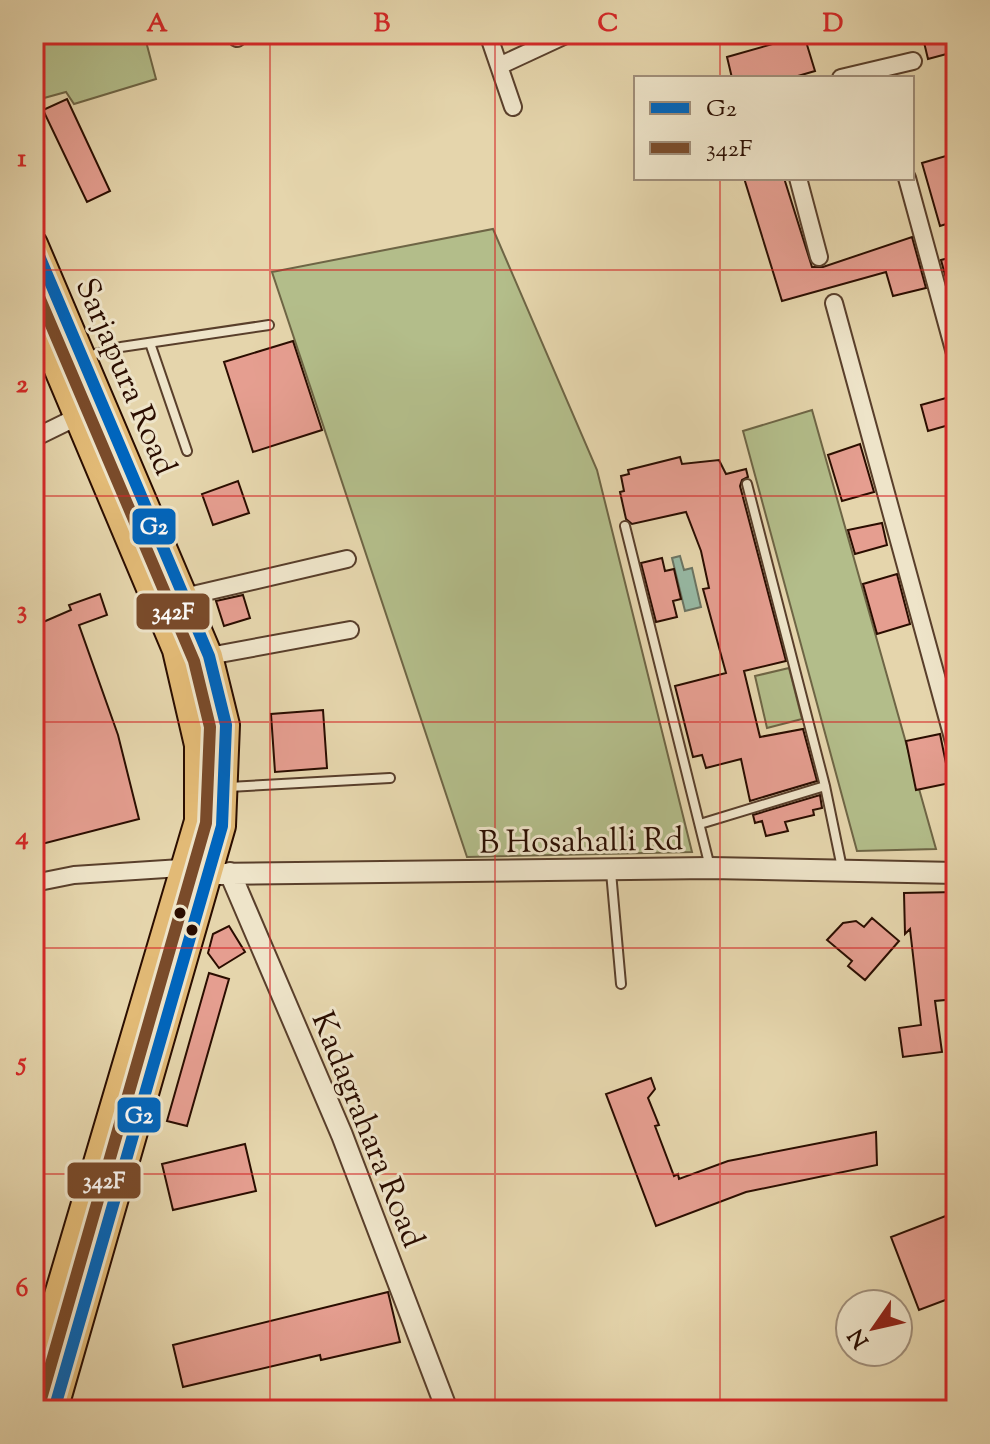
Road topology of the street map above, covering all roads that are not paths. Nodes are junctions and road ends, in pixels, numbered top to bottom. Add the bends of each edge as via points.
1 (488, 34) edge
2 (568, 34) edge
3 (913, 61) dead end
4 (499, 66) junction
5 (879, 74) edge
6 (513, 107) dead end
7 (799, 180) edge
8 (908, 180) edge
9 (34, 244) edge
10 (819, 257) dead end
11 (834, 303) dead end
12 (34, 313) edge
13 (269, 325) dead end
14 (150, 343) junction
15 (956, 357) edge
16 (84, 358) junction
17 (79, 416) junction
18 (34, 438) edge
19 (187, 451) dead end
20 (747, 484) dead end
21 (625, 526) dead end
22 (347, 559) dead end
23 (184, 597) junction
24 (350, 630) dead end
25 (209, 656) junction
26 (956, 749) edge
27 (390, 778) dead end
28 (825, 786) junction
29 (224, 787) junction
30 (700, 824) junction
31 (710, 868) junction
32 (842, 869) junction
33 (611, 871) junction
34 (206, 872) junction
35 (956, 873) edge
36 (34, 883) edge
37 (621, 984) dead end
38 (43, 1314) edge
39 (34, 1376) edge
40 (54, 1410) edge
41 (447, 1410) edge

1 - 4 street
2 - 4 street
3 - 5 street
4 - 6 street
7 - 10 street
8 - 15 street
9 - 16 main road, Sarjapura Road
11 - 26 street
12 - 17 main road, Sarjapura Road
13 - 14 lane
14 - 16 lane
14 - 19 lane
16 - 23 main road, Sarjapura Road
17 - 18 street
17 - 34 main road, Sarjapura Road via 176,650 198,745 198,821
20 - 28 lane
21 - 30 lane
22 - 23 street
23 - 25 main road, Sarjapura Road
24 - 25 street
25 - 29 main road, Sarjapura Road via 226,725
27 - 29 lane
28 - 30 lane
28 - 32 lane
29 - 34 main road, Sarjapura Road via 222,826
30 - 31 lane
31 - 32 street, B Hosahalli Rd
31 - 33 street, B Hosahalli Rd
32 - 35 street, B Hosahalli Rd
33 - 34 street, B Hosahalli Rd
33 - 37 lane
34 - 36 street via 74,875
34 - 38 main road, Sarjapura Road
34 - 40 main road, Sarjapura Road
34 - 41 street, Kadagrahara Road via 342,1135
38 - 39 main road, Sarjapura Road

